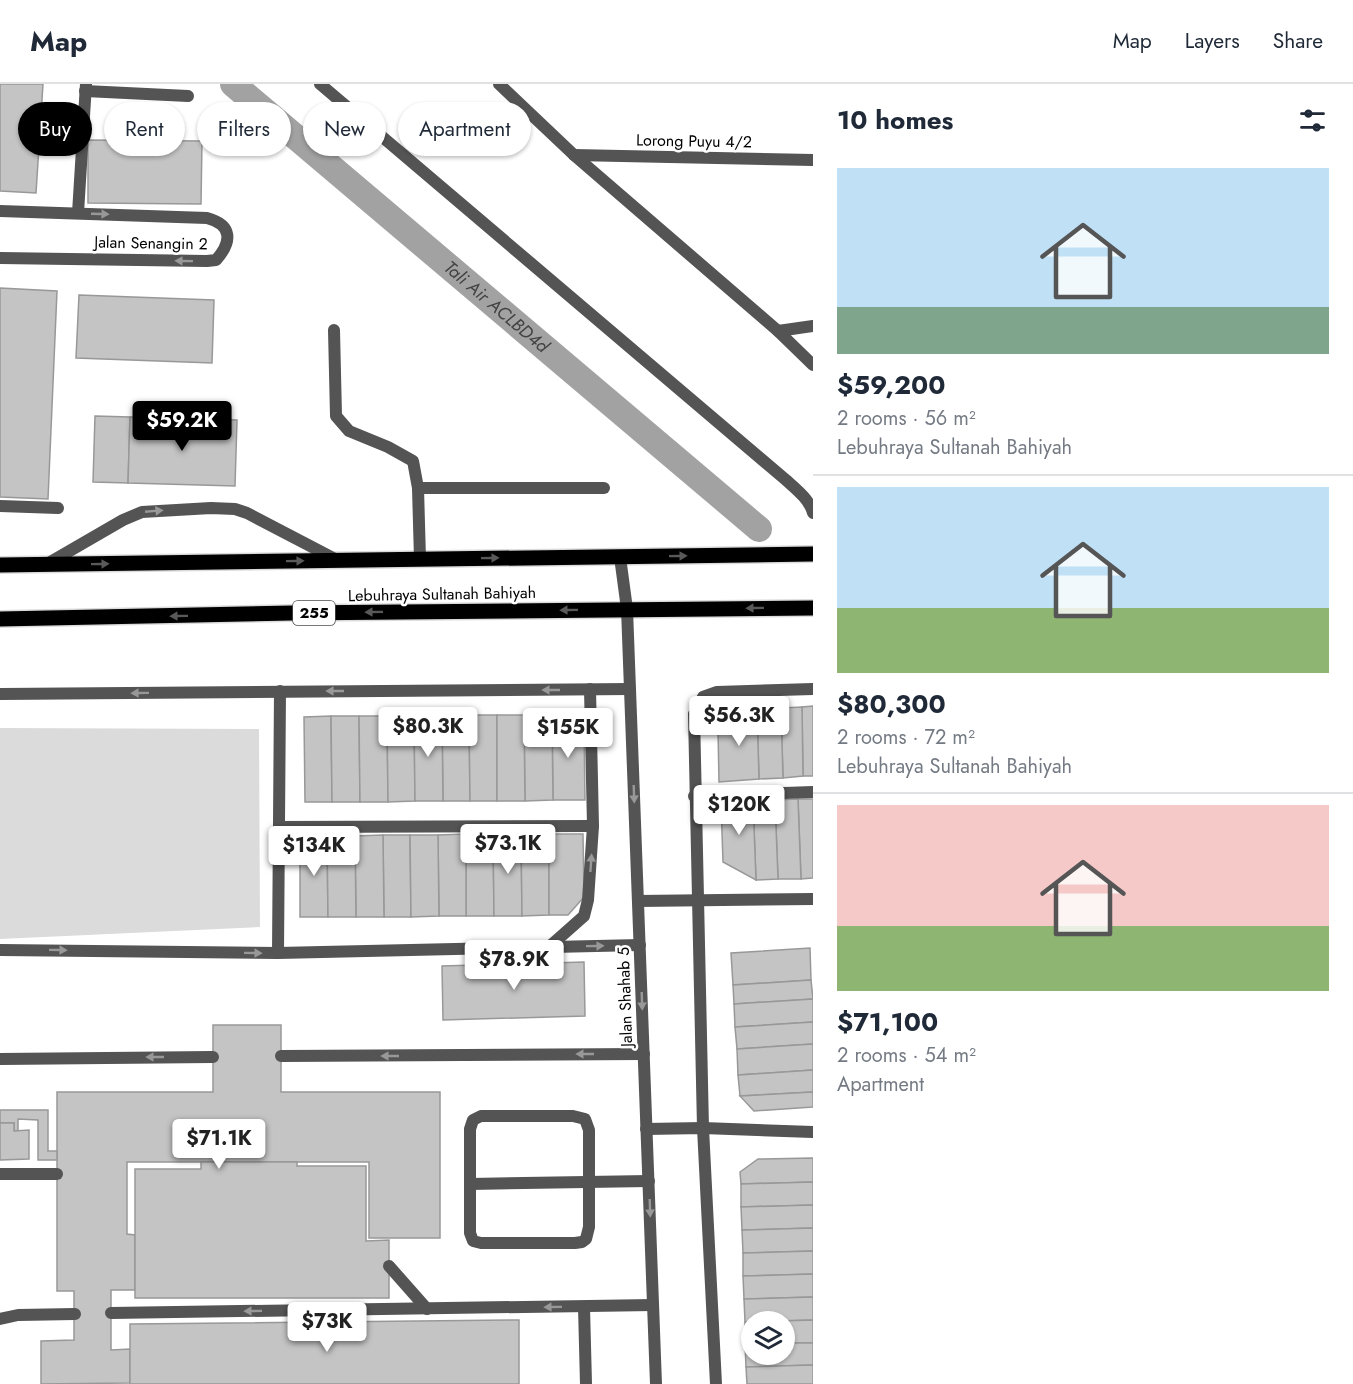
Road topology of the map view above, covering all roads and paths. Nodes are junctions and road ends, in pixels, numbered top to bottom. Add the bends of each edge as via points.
1 (320, 84) edge
2 (499, 84) edge
3 (86, 88) edge
4 (188, 96) dead end
5 (574, 155) junction
6 (813, 160) edge
7 (0, 211) edge
8 (78, 213) junction
9 (0, 258) edge
10 (813, 326) edge
11 (334, 330) dead end
12 (778, 331) junction
13 (813, 365) edge
14 (418, 488) junction
15 (604, 488) dead end
16 (0, 506) edge
17 (58, 508) dead end
18 (813, 513) edge
19 (813, 554) edge
20 (620, 557) junction
21 (420, 560) junction
22 (338, 561) junction
23 (0, 565) edge
24 (46, 565) junction
25 (813, 608) edge
26 (627, 609) junction
27 (0, 619) edge
28 (591, 689) junction
29 (630, 689) junction
30 (813, 689) edge
31 (280, 691) junction
32 (0, 694) edge
33 (813, 792) edge
34 (694, 796) junction
35 (593, 826) junction
36 (279, 827) junction
37 (813, 899) edge
38 (638, 901) junction
39 (697, 902) junction
40 (640, 945) junction
41 (549, 947) junction
42 (0, 950) edge
43 (278, 953) junction
44 (644, 1054) junction
45 (281, 1056) dead end
46 (213, 1057) dead end
47 (0, 1059) edge
48 (703, 1128) junction
49 (646, 1129) junction
50 (813, 1132) edge
51 (0, 1174) edge
52 (57, 1174) dead end
53 (649, 1181) junction
54 (589, 1182) junction
55 (470, 1184) junction
56 (389, 1266) dead end
57 (653, 1305) junction
58 (584, 1307) junction
59 (427, 1309) junction
60 (111, 1313) dead end
61 (75, 1314) dead end
62 (0, 1319) edge
63 (586, 1384) edge
64 (656, 1384) edge
65 (716, 1384) edge

1 - 18 street via 786,480
2 - 5 street
3 - 4 street
3 - 8 street
5 - 6 street, Lorong Puyu 4/2
5 - 12 street
7 - 8 street, Jalan Senangin 2
8 -> 9 street, Jalan Senangin 2 via 216,220 225,229 226,249 216,260 207,261
10 - 12 street
11 - 14 street via 336,416 349,430 413,462
12 - 13 street
14 - 15 street
14 - 21 street
16 - 17 street
20 -> 19 main road
21 -> 20 main road
20 - 26 street, Jalan Shahab 5
21 - 22 main road
24 -> 22 main road
24 -> 22 street via 123,519 142,512 211,508 247,513
23 - 24 main road
25 -> 26 main road, Lebuhraya Sultanah Bahiyah / 255
26 -> 27 main road, Lebuhraya Sultanah Bahiyah / 255
26 - 29 street, Jalan Shahab 5
28 - 29 street
28 -> 31 street
28 - 35 street
29 -> 38 street, Jalan Shahab 5
30 - 34 street via 717,692 703,697 694,714
31 -> 32 street
31 - 36 street
33 - 34 street
34 - 39 street
35 - 36 street
41 -> 35 street via 584,916
36 - 43 street
37 - 39 street
38 - 39 street
38 - 40 street, Jalan Shahab 5
39 - 48 street
41 -> 40 street
40 -> 44 street, Jalan Shahab 5
41 - 43 street
42 -> 43 street
44 -> 45 street
44 - 49 street, Jalan Shahab 5
46 -> 47 street
48 - 49 street
48 - 50 street
48 - 65 street
49 - 53 street, Jalan Shahab 5
51 - 52 street
53 - 54 street
53 -> 57 street, Jalan Shahab 5
54 - 55 street
54 - 55 street via 589,1233 582,1242 575,1243 473,1241
54 - 55 street via 589,1130 585,1119 482,1116 471,1124
56 - 59 street
57 - 58 street
57 - 64 street, Jalan Shahab 5
58 -> 59 street
58 - 63 street
59 -> 60 street
61 - 62 street

